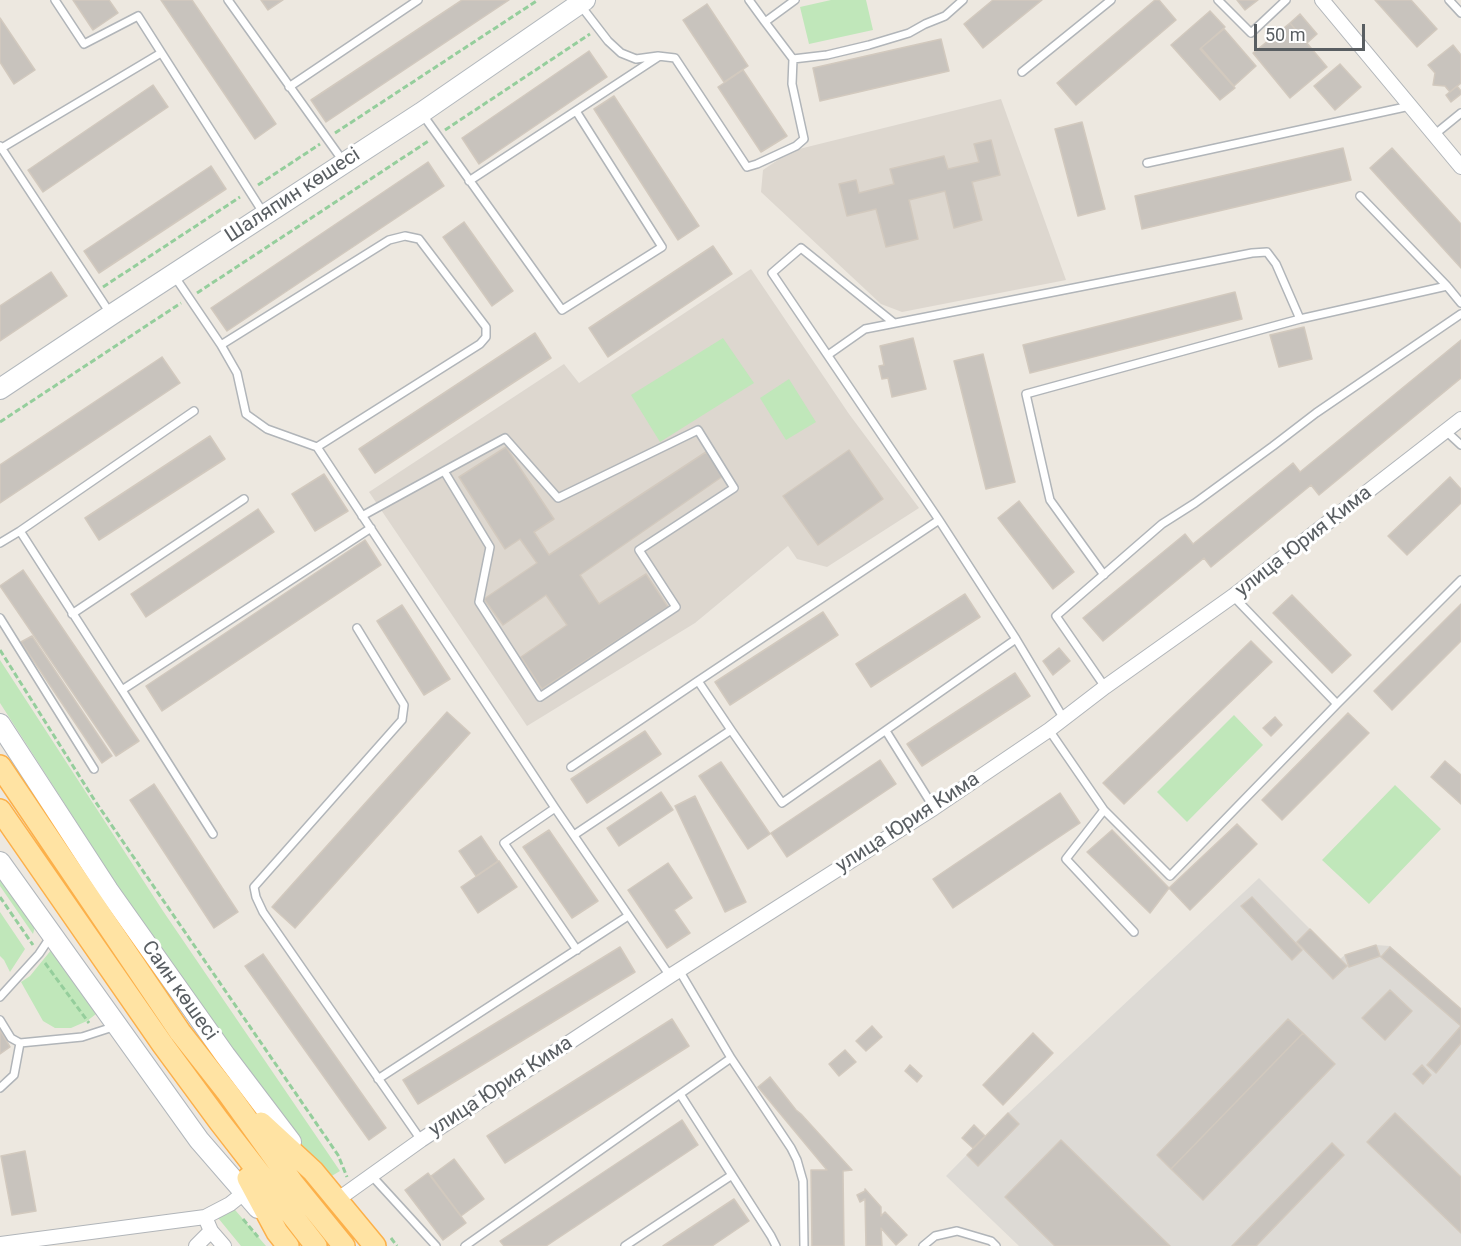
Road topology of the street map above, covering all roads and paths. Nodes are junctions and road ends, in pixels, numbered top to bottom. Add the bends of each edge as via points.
1 (55, 0) edge
2 (228, 0) edge
3 (418, 0) edge
4 (749, 0) edge
5 (795, 0) edge
6 (963, 0) edge
7 (1111, 0) edge
8 (1218, 0) edge
9 (1286, 0) edge
10 (1322, 0) edge
11 (1449, 0) edge
12 (581, 1) edge
13 (1461, 13) edge
14 (765, 22) junction
15 (598, 29) junction
16 (161, 53) junction
17 (658, 56) junction
18 (793, 59) junction
19 (1022, 72) dead end
20 (289, 87) junction
21 (1410, 106) junction
22 (576, 111) junction
23 (421, 113) junction
24 (1461, 113) edge
25 (437, 135) junction
26 (1434, 135) junction
27 (1, 148) edge
28 (344, 163) junction
29 (1148, 163) dead end
30 (1461, 167) edge
31 (469, 181) junction
32 (1360, 196) dead end
33 (265, 215) junction
34 (173, 275) junction
35 (1447, 286) junction
36 (189, 298) junction
37 (1461, 303) edge
38 (1461, 314) edge
39 (111, 315) junction
40 (1300, 319) junction
41 (894, 323) junction
42 (220, 345) junction
43 (828, 355) junction
44 (0, 389) edge
45 (194, 411) dead end
46 (1461, 419) edge
47 (0, 422) edge
48 (1447, 432) junction
49 (1461, 445) edge
50 (317, 447) junction
51 (444, 471) junction
52 (244, 499) dead end
53 (362, 516) junction
54 (939, 520) junction
55 (371, 528) junction
56 (20, 531) junction
57 (0, 543) edge
58 (1104, 575) junction
59 (1461, 580) edge
60 (1233, 597) junction
61 (72, 614) junction
62 (0, 618) edge
63 (357, 628) dead end
64 (1016, 639) junction
65 (0, 650) edge
66 (698, 681) junction
67 (1104, 687) junction
68 (122, 690) junction
69 (1338, 704) junction
70 (1064, 719) junction
71 (0, 724) edge
72 (731, 730) junction
73 (1049, 730) junction
74 (886, 731) junction
75 (0, 766) edge
76 (571, 767) dead end
77 (94, 769) dead end
78 (555, 808) junction
79 (933, 808) junction
80 (0, 810) edge
81 (1104, 810) junction
82 (213, 834) dead end
83 (574, 835) junction
84 (0, 862) edge
85 (628, 916) junction
86 (1134, 932) dead end
87 (52, 934) junction
88 (577, 950) junction
89 (675, 973) junction
90 (0, 997) edge
91 (0, 1020) edge
92 (117, 1026) junction
93 (20, 1043) junction
94 (731, 1058) junction
95 (378, 1079) junction
96 (0, 1088) edge
97 (228, 1093) junction
98 (680, 1094) junction
99 (219, 1121) junction
100 (421, 1140) junction
101 (312, 1171) junction
102 (371, 1175) junction
103 (732, 1175) junction
104 (245, 1192) junction
105 (344, 1194) junction
106 (205, 1217) junction
107 (211, 1231) junction
108 (284, 1242) edge
109 (383, 1242) edge
110 (0, 1244) edge
111 (196, 1246) edge
112 (224, 1246) edge
113 (316, 1246) edge
114 (344, 1246) edge
115 (397, 1246) edge
116 (436, 1246) edge
117 (465, 1246) edge
118 (625, 1246) edge
119 (776, 1246) edge
120 (804, 1246) edge
121 (923, 1246) edge
122 (996, 1246) edge

1 - 16 lane via 84,44 138,16
2 - 20 lane
3 - 20 lane
4 - 14 lane
5 - 14 lane
6 - 18 lane via 945,16 909,33 827,55
7 - 19 lane
8 - 9 lane via 1251,33
10 - 21 street
11 - 13 lane
12 - 15 lane
12 - 23 main road, Шаляпин көшесі
14 - 18 lane
15 - 17 lane via 621,53 636,59
15 - 25 path
16 - 27 lane
16 - 33 lane
17 - 18 lane via 675,58 747,167 804,139 792,84
17 - 22 lane
20 - 28 lane
21 - 26 street
21 - 29 lane
22 - 31 lane
22 - 31 lane via 662,247 562,310
23 - 25 lane
23 - 28 main road, Шаляпин көшесі
24 - 26 lane
25 - 31 lane
25 - 36 path
26 - 30 street
27 - 39 lane
28 - 33 main road, Шаляпин көшесі
32 - 35 lane
33 - 34 main road, Шаляпин көшесі
34 - 36 lane
34 - 39 main road, Шаляпин көшесі
35 - 37 lane
35 - 40 lane
36 - 42 lane
36 - 47 path
38 - 58 lane via 1316,412 1162,524
39 - 44 main road, Шаляпин көшесі
40 - 41 lane via 1267,252
40 - 58 lane via 1026,394 1050,500
41 - 43 lane via 865,328
41 - 43 lane via 801,248 772,273
42 - 50 lane via 237,373 246,414 267,429
42 - 50 lane via 389,240 405,236 419,239 486,327 486,337
43 - 54 lane
45 - 56 lane
46 - 48 street, улица Юрия Кима
48 - 49 lane
48 - 60 street, улица Юрия Кима
50 - 53 lane
51 - 51 lane via 506,438 558,498 698,430 734,488 639,550 676,607 540,697 479,602 490,547
51 - 53 lane
52 - 61 lane
53 - 55 lane
54 - 64 lane
54 - 66 lane
55 - 68 lane
55 - 78 lane
56 - 57 lane
56 - 61 lane
58 - 67 lane via 1056,616
59 - 69 lane
60 - 67 street, улица Юрия Кима
60 - 69 lane
61 - 68 lane
62 - 77 lane
63 - 95 lane via 404,705 402,720 254,887 263,912
64 - 70 lane
64 - 74 lane
65 - 105 path via 95,801 338,1155
66 - 72 lane
66 - 76 lane
67 - 70 street, улица Юрия Кима
68 - 82 lane
69 - 81 lane via 1170,876
70 - 73 street, улица Юрия Кима
71 - 101 main road, Саин көшесі via 108,890
72 - 74 lane via 782,803
72 - 83 lane
73 - 79 street, улица Юрия Кима
73 - 81 lane
74 - 79 lane
75 - 97 main road, Саин көшесі via 180,1032
78 - 83 lane
78 - 88 lane via 504,843
79 - 89 street, улица Юрия Кима
80 - 99 main road
81 - 86 lane via 1066,859
83 - 85 lane
84 - 87 main road
85 - 88 lane
85 - 89 lane
87 - 90 lane
87 - 92 main road
88 - 95 lane
89 - 94 lane
89 - 100 street, улица Юрия Кима
91 - 93 lane via 10,1038
92 - 93 lane via 82,1037
92 - 104 main road via 199,1140
93 - 96 lane via 14,1075
94 - 98 lane
94 - 120 lane via 797,1160 803,1181
95 - 100 lane
97 - 101 main road
97 - 114 main road, Саин көшесі
98 - 103 lane
98 - 117 lane
99 - 108 main road
99 - 113 main road
100 - 102 street, улица Юрия Кима
101 - 105 main road, Саин көшесі
102 - 105 street, улица Юрия Кима
102 - 116 lane
103 - 118 lane
103 - 119 lane
104 - 106 street
104 - 108 main road
105 - 109 main road, Саин көшесі
106 - 107 street
106 - 110 street
107 - 111 street
107 - 112 street
109 - 115 path
121 - 122 lane via 935,1236 957,1231

